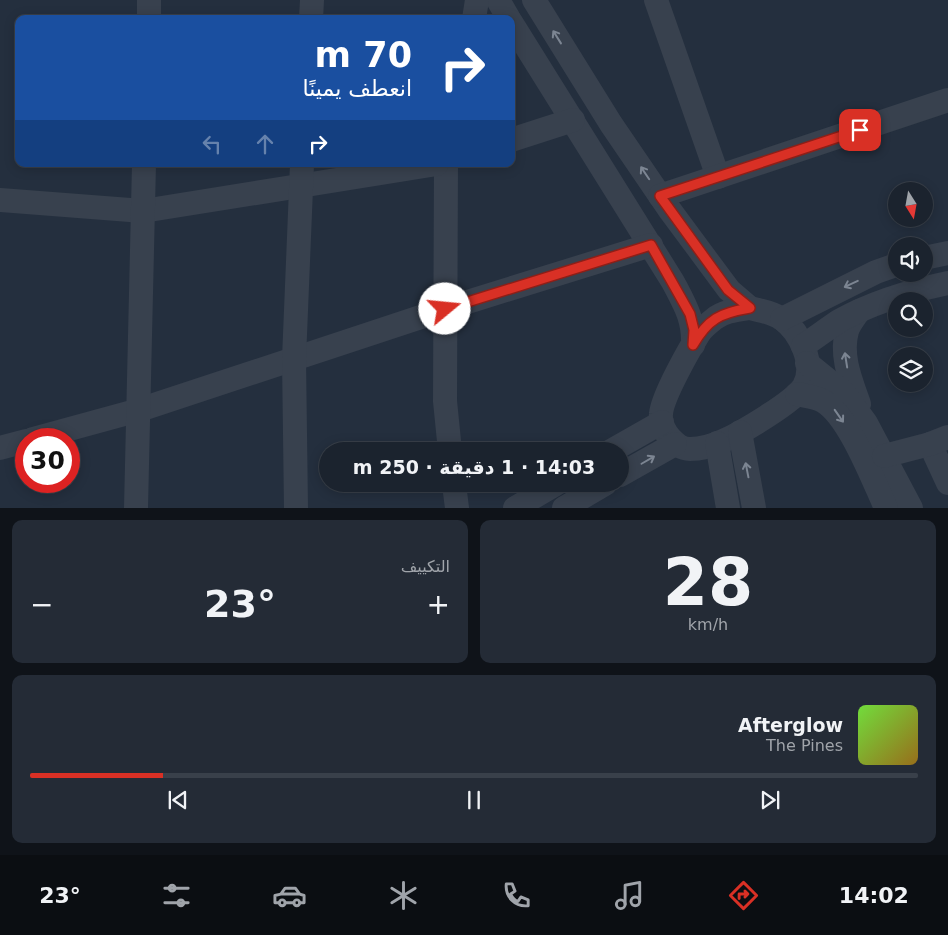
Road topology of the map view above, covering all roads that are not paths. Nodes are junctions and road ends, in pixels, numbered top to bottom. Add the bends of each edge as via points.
1 (149, 0) edge
2 (312, 0) edge
3 (477, 0) edge
4 (498, 0) edge
5 (534, 0) edge
6 (656, 0) edge
7 (149, 15) edge
8 (311, 15) edge
9 (475, 15) edge
10 (507, 15) edge
11 (515, 28) edge
12 (948, 100) edge
13 (573, 120) junction
14 (515, 139) edge
15 (144, 167) edge
16 (400, 167) edge
17 (446, 167) edge
18 (301, 175) edge
19 (718, 177) junction
20 (660, 196) junction
21 (0, 200) edge
22 (143, 211) junction
23 (651, 245) junction
24 (948, 253) edge
25 (933, 256) edge
26 (888, 268) edge
27 (948, 283) edge
28 (750, 308) junction
29 (445, 309) junction
30 (859, 311) junction
31 (782, 319) junction
32 (693, 345) junction
33 (805, 354) junction
34 (294, 359) junction
35 (797, 394) junction
36 (139, 410) junction
37 (662, 422) junction
38 (866, 422) junction
39 (73, 428) edge
40 (740, 432) junction
41 (939, 441) edge
42 (449, 442) edge
43 (627, 442) edge
44 (717, 443) junction
45 (15, 444) edge
46 (675, 444) junction
47 (0, 448) edge
48 (884, 456) junction
49 (629, 471) edge
50 (948, 483) edge
51 (455, 492) edge
52 (542, 492) edge
53 (592, 492) edge
54 (136, 508) edge
55 (296, 508) edge
56 (457, 508) edge
57 (515, 508) edge
58 (564, 508) edge
59 (728, 508) edge
60 (754, 508) edge
61 (886, 508) edge
62 (911, 508) edge

1 - 7 street
2 - 8 street
3 - 9 street
4 - 10 street
20 -> 5 street
6 - 19 street
11 - 13 street
12 - 19 street
13 - 14 street
13 - 23 street
15 - 22 street
16 - 18 street
17 - 29 street
18 - 22 street
18 - 34 street
19 - 20 street
20 - 28 street via 728,290
21 - 22 street
22 - 36 street
23 - 29 street
23 - 32 street via 690,314
24 - 25 street
26 -> 31 street
27 - 30 street via 911,291
28 - 31 street
28 - 32 street via 730,311 715,318 701,331
29 - 34 street
29 - 42 street via 445,401
30 - 33 street via 838,322
38 -> 30 street via 848,375 844,349 847,330
31 - 33 street via 795,332
32 - 37 street via 664,400
33 - 35 street via 807,379
33 - 38 street via 844,393
34 - 36 street
34 - 55 street
35 - 40 street
35 -> 61 street via 822,400 837,412
36 - 39 street
36 - 54 street
37 - 43 street
37 - 46 street
38 - 48 street
40 - 44 street
60 -> 40 street
41 - 48 street
41 - 50 street
44 - 46 street via 695,449
44 - 59 street
45 - 47 street
49 -> 46 street
48 - 62 street
51 - 56 street
52 - 57 street
53 - 58 street

